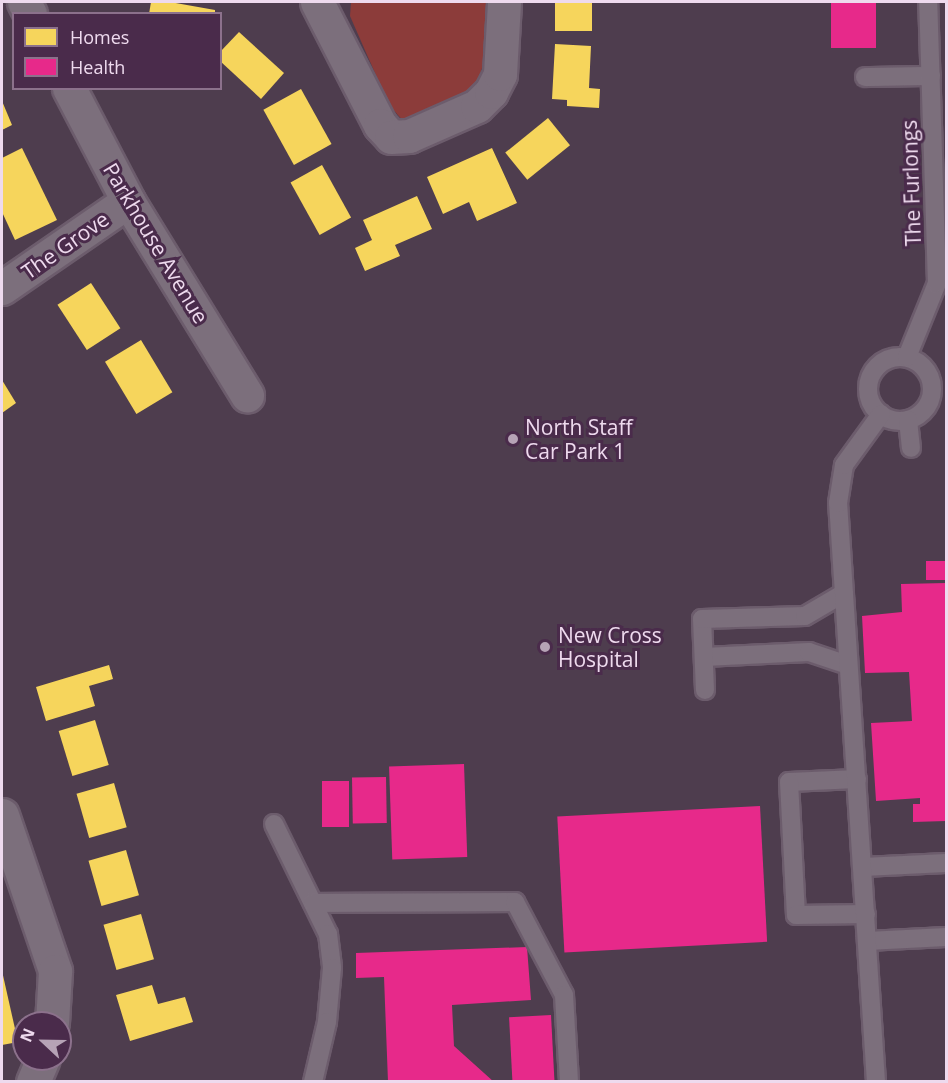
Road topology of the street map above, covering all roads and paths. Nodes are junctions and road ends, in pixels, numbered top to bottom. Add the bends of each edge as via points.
1 (317, 2) edge
2 (504, 2) edge
3 (928, 2) edge
4 (931, 76) junction
5 (865, 77) dead end
6 (70, 90) edge
7 (128, 201) junction
8 (2, 288) edge
9 (907, 357) junction
10 (247, 395) dead end
11 (939, 398) edge
12 (881, 414) junction
13 (908, 420) junction
14 (911, 448) dead end
15 (844, 593) junction
16 (704, 657) junction
17 (848, 665) junction
18 (705, 690) dead end
19 (857, 779) junction
20 (2, 815) edge
21 (274, 824) dead end
22 (946, 863) edge
23 (863, 867) junction
24 (313, 903) junction
25 (866, 914) junction
26 (946, 937) edge
27 (867, 941) junction
28 (53, 1011) edge
29 (313, 1082) edge
30 (569, 1082) edge
31 (876, 1082) edge

1 - 2 street via 380,125 392,137 409,136 477,106 490,92 500,74
3 - 4 lane, The Furlongs
4 - 5 lane
4 - 9 lane, The Furlongs via 937,283
6 - 7 street, Parkhouse Avenue
7 - 8 street, The Grove
7 - 10 street, Parkhouse Avenue
9 - 11 lane via 930,374
9 - 12 lane via 882,362 869,380 870,401
11 - 13 lane via 922,414
12 - 13 lane via 892,421
12 - 15 lane via 844,465 838,503
13 - 14 lane
15 - 16 lane via 805,616 702,619
15 - 17 lane
16 - 17 lane via 809,652
16 - 18 lane
17 - 19 lane
19 - 23 lane
19 - 25 lane via 789,782 796,915
20 - 28 street via 55,971
21 - 24 lane
22 - 23 lane
23 - 25 lane
24 - 29 lane via 328,934 332,968 327,1022
24 - 30 lane via 514,902 564,995
25 - 27 lane
26 - 27 lane
27 - 31 lane

